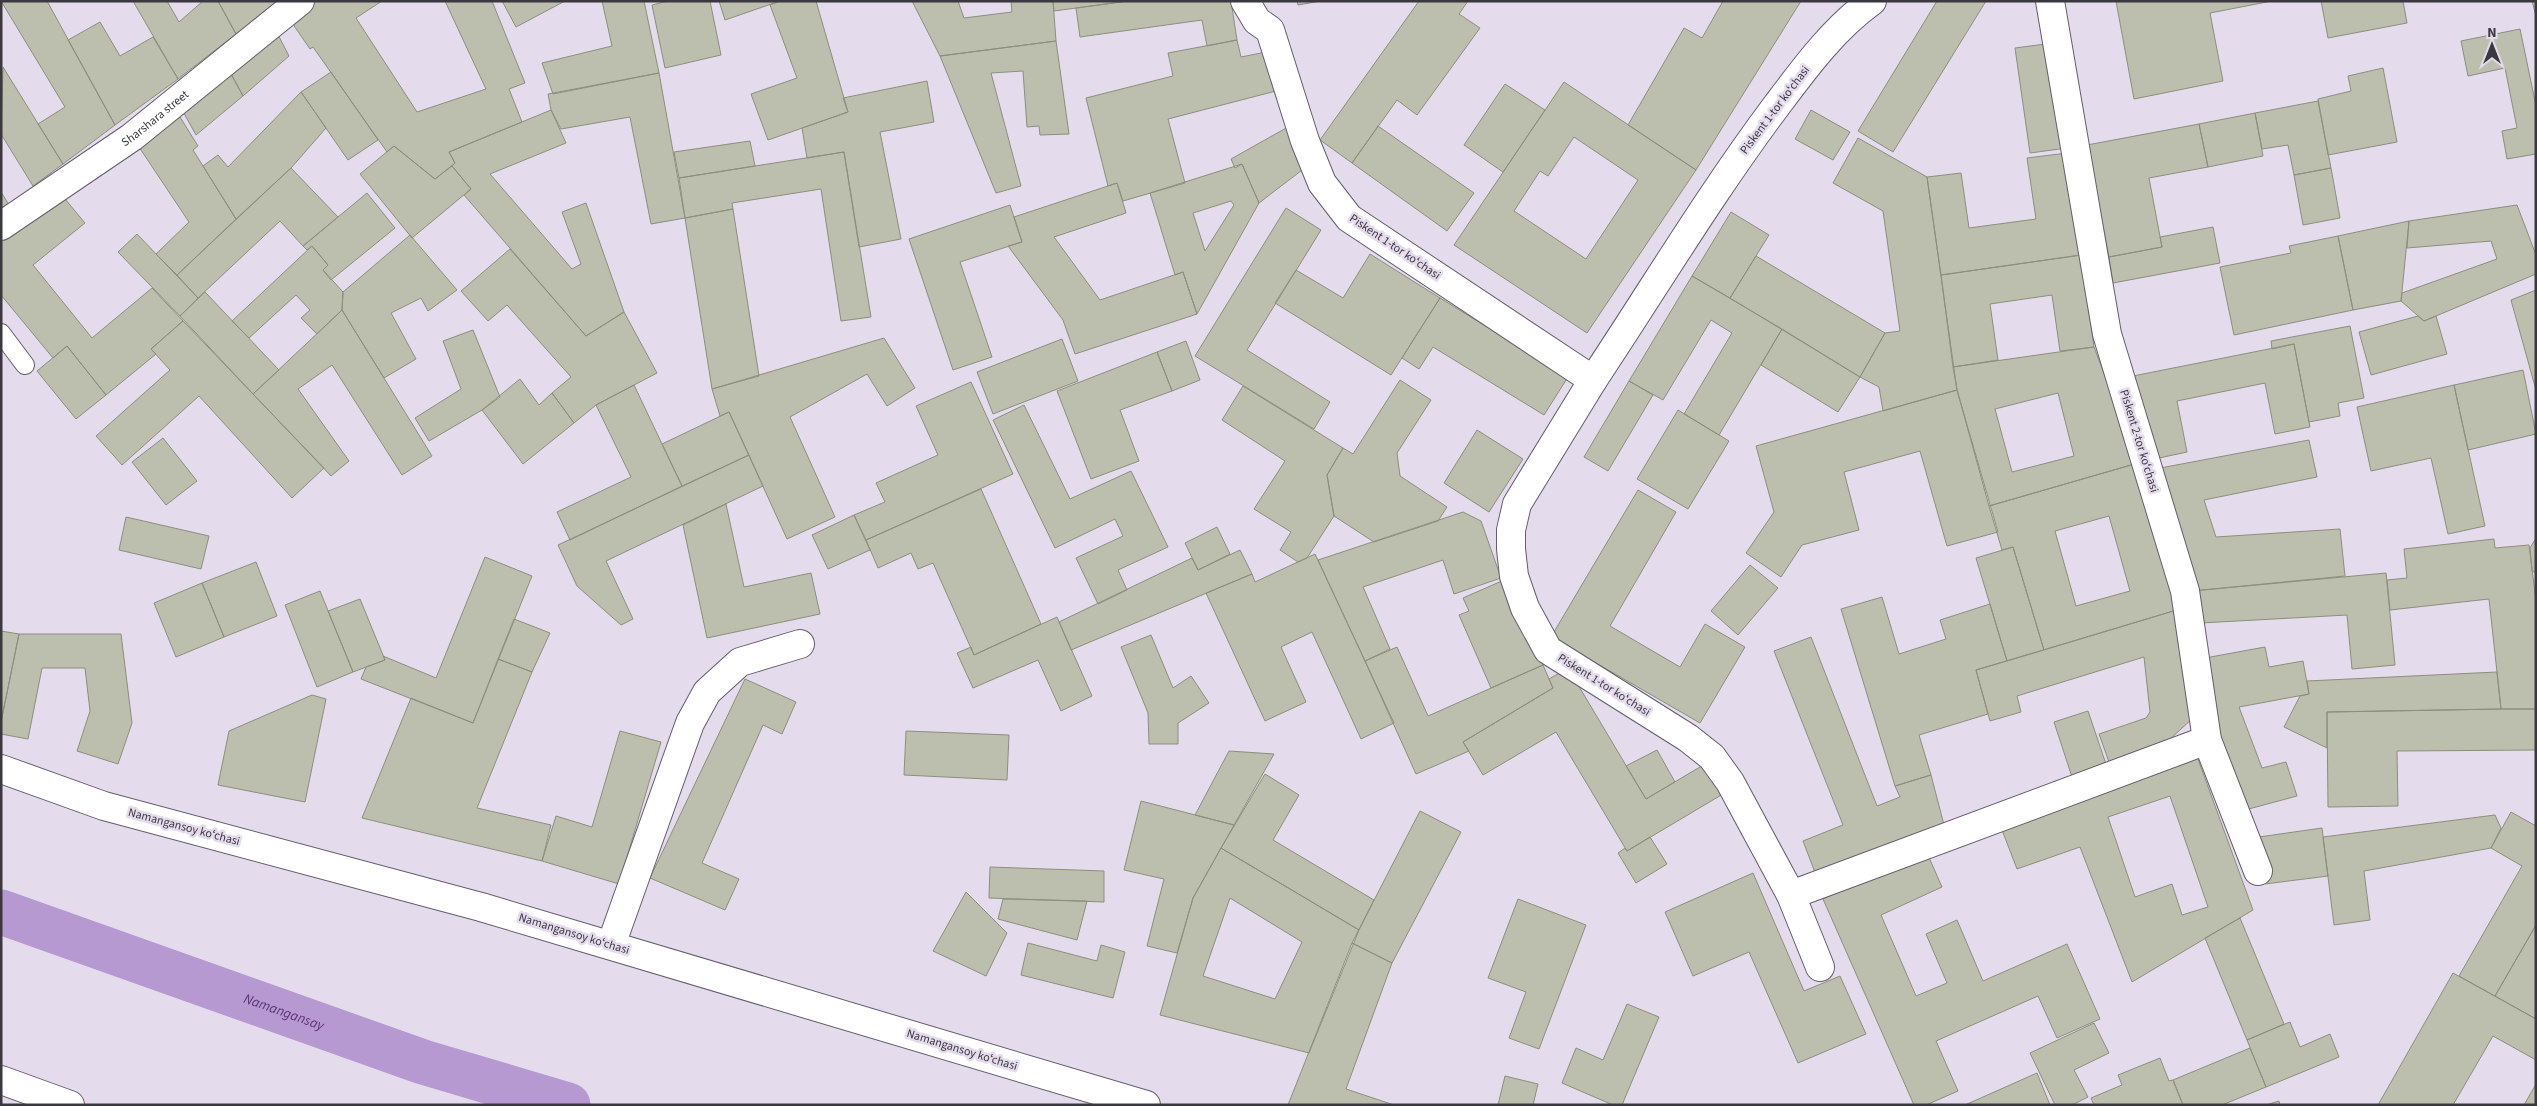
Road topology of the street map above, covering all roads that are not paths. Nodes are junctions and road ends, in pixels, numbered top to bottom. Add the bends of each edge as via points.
1 (300, 1) edge
2 (1245, 1) edge
3 (1872, 1) edge
4 (2050, 1) edge
5 (1, 226) edge
6 (1, 333) edge
7 (25, 365) dead end
8 (1593, 380) junction
9 (800, 644) dead end
10 (2207, 740) junction
11 (1, 769) edge
12 (2258, 872) dead end
13 (1791, 895) junction
14 (611, 945) junction
15 (1820, 967) dead end
16 (1, 1080) edge
17 (70, 1105) edge
18 (1146, 1105) edge

1 - 5 street, Sharshara street via 132,137
2 - 8 street, Piskent 1-tor koʻchasi via 1257,21 1270,30 1305,141 1322,183 1349,218
3 - 8 street, Piskent 1-tor koʻchasi via 1859,10 1804,69 1749,142
4 - 10 street, Piskent 2-tor koʻchasi via 2107,334 2185,591
6 - 7 lane
8 - 13 street, Piskent 1-tor koʻchasi via 1516,504 1510,549 1514,576 1525,608 1548,650 1712,756 1730,782
9 - 14 street via 740,662 707,692 690,724
10 - 12 street, Piskent 2-tor koʻchasi
10 - 13 street
11 - 14 street, Namangansoy koʻchasi via 104,806
13 - 15 street, Piskent 1-tor koʻchasi
14 - 18 street, Namangansoy koʻchasi
16 - 17 street

